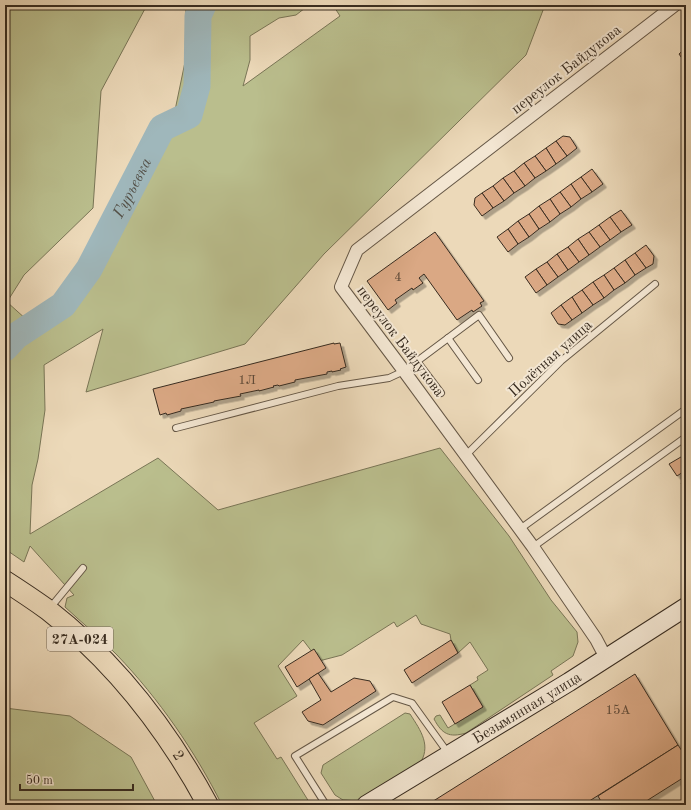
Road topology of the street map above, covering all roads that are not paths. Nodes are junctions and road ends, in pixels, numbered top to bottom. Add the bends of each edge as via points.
1 (675, 5) edge
2 (655, 284) dead end
3 (448, 338) junction
4 (509, 358) dead end
5 (416, 360) junction
6 (404, 370) junction
7 (478, 380) dead end
8 (441, 393) dead end
9 (686, 409) edge
10 (176, 428) dead end
11 (686, 437) edge
12 (466, 455) junction
13 (520, 529) junction
14 (533, 547) junction
15 (83, 568) dead end
16 (5, 580) edge
17 (686, 607) edge
18 (48, 611) junction
19 (606, 658) junction
20 (449, 754) junction
21 (686, 802) edge
22 (208, 805) edge
23 (326, 805) edge
24 (366, 805) edge
25 (681, 805) edge

1 - 6 street, переулок Байдукова via 357,250 341,287
2 - 12 lane, Полётная улица via 561,361
3 - 4 lane via 479,315
3 - 5 lane
3 - 7 lane
5 - 6 lane
5 - 8 lane
6 - 10 lane via 388,378 338,386
6 - 12 street, переулок Байдукова
9 - 13 lane
11 - 14 lane
12 - 13 street, переулок Байдукова
13 - 14 street, переулок Байдукова
14 - 19 street, переулок Байдукова via 596,639
15 - 18 lane
16 - 18 main road, 27А-024
17 - 19 main road, Безымянная улица
18 - 22 main road, 2 / 27А-024 via 92,649 145,708 179,755
19 - 20 main road, Безымянная улица
20 - 23 lane via 412,702 393,697 294,756
20 - 24 main road, Безымянная улица
21 - 25 lane

